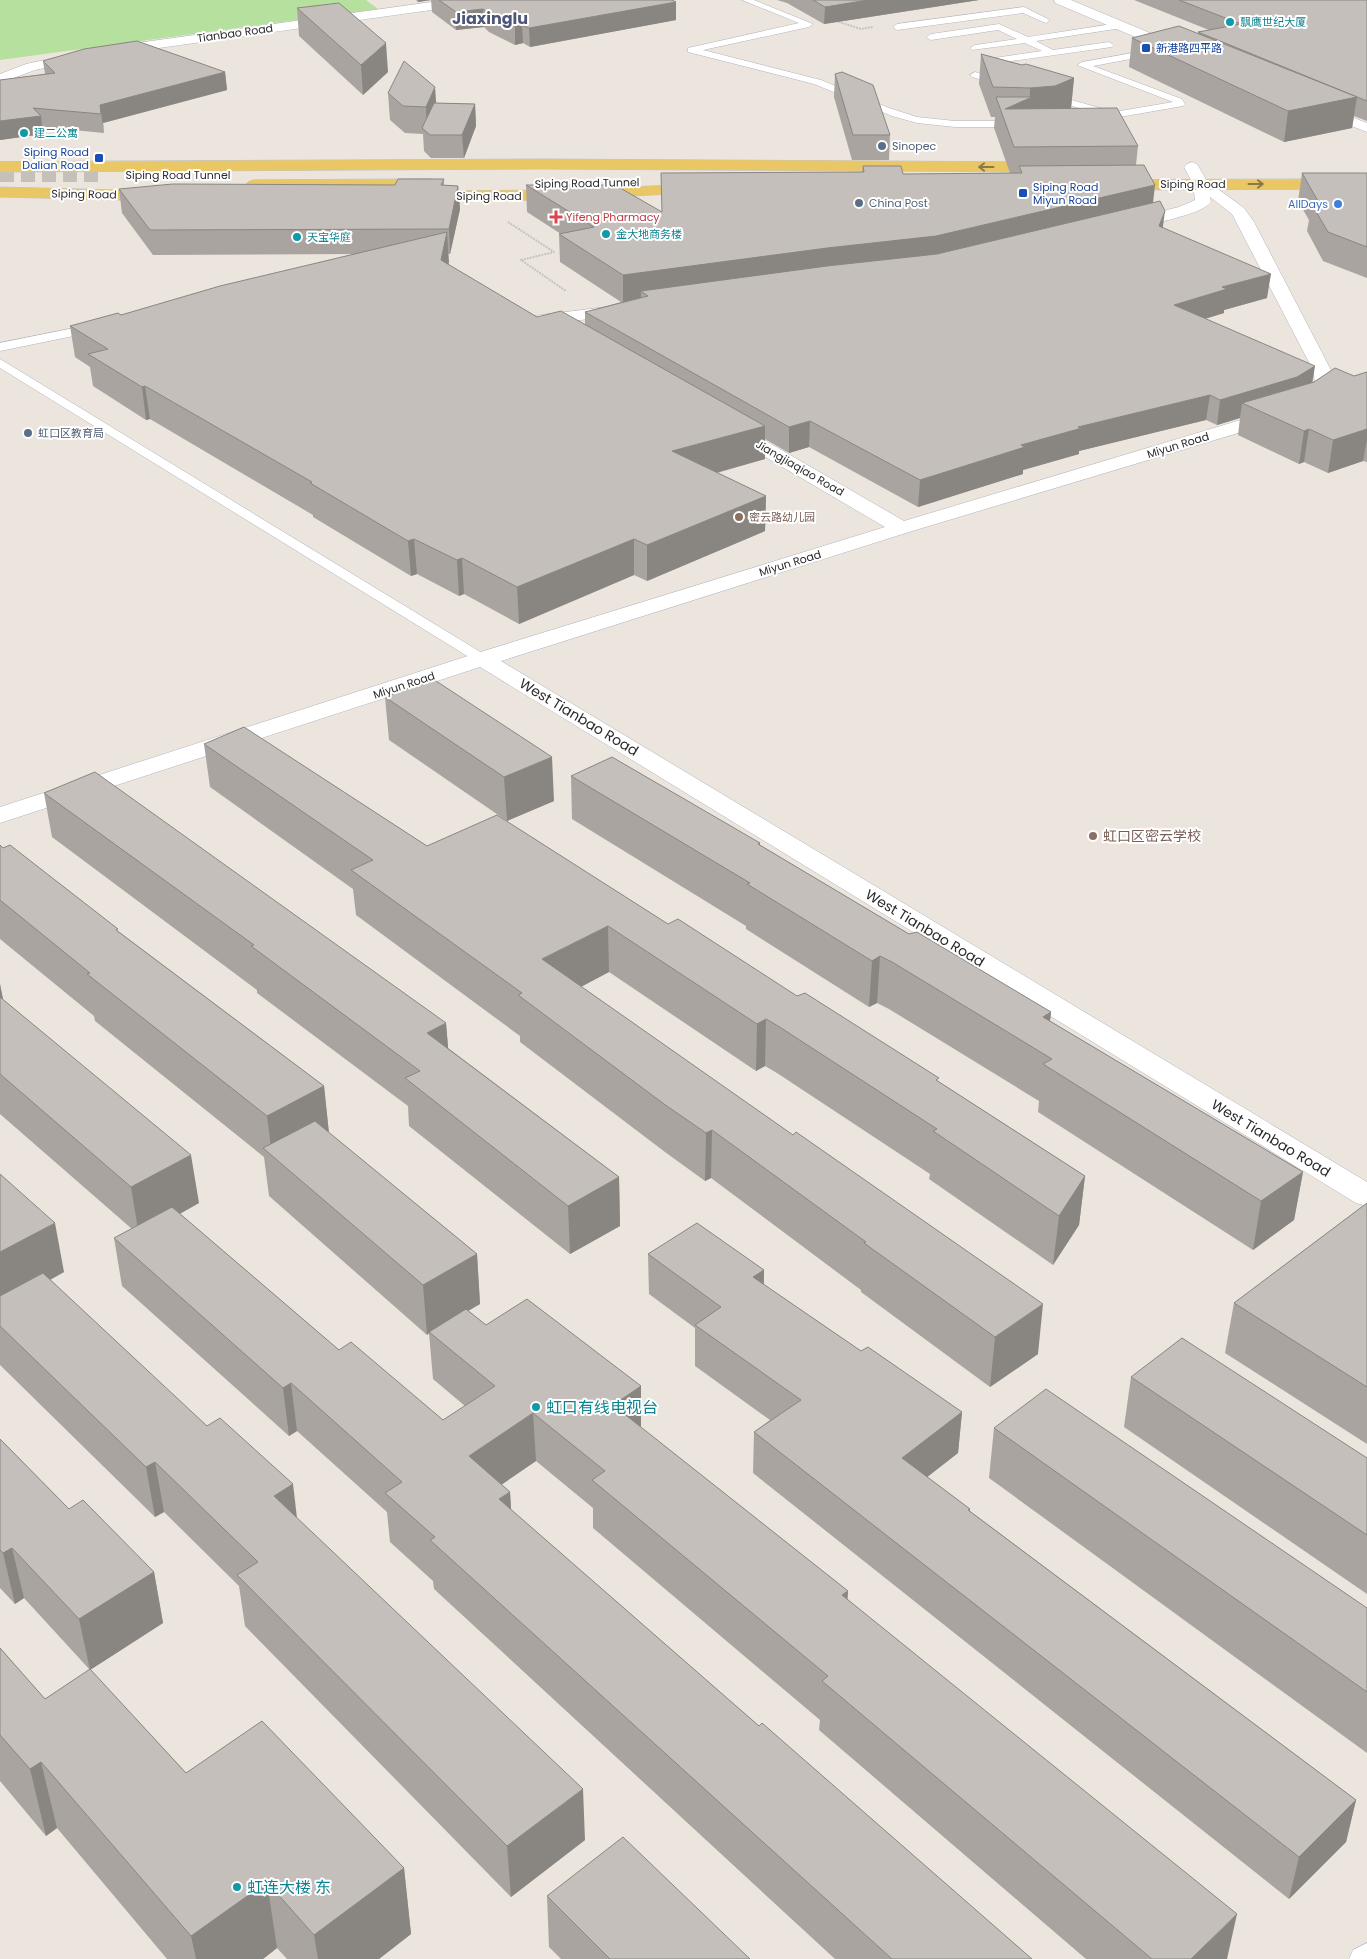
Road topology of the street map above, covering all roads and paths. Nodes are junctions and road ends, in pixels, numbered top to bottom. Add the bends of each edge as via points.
1 (474, 0) edge
2 (746, 0) edge
3 (1060, 0) edge
4 (976, 16) junction
5 (1056, 18) dead end
6 (1046, 20) junction
7 (1119, 26) junction
8 (897, 27) dead end
9 (999, 27) junction
10 (1080, 32) junction
11 (930, 37) dead end
12 (1028, 40) junction
13 (975, 48) dead end
14 (1181, 51) joint
15 (1053, 53) junction
16 (990, 62) edge
17 (0, 67) edge
18 (31, 67) junction
19 (975, 75) dead end
20 (0, 79) edge
21 (1012, 86) edge
22 (1040, 94) edge
23 (1303, 102) edge
24 (1114, 116) junction
25 (1085, 120) edge
26 (1033, 124) edge
27 (1367, 128) edge
28 (855, 166) junction
29 (0, 167) edge
30 (1062, 167) edge
31 (1194, 171) junction
32 (102, 175) tunnel mouth
33 (1367, 184) edge
34 (710, 185) joint
35 (1102, 185) edge
36 (89, 186) tunnel mouth
37 (173, 190) joint
38 (242, 190) joint
39 (0, 192) edge
40 (490, 196) junction
41 (1110, 229) edge
42 (635, 308) edge
43 (598, 312) junction
44 (107, 325) edge
45 (567, 335) edge
46 (0, 347) edge
47 (0, 363) edge
48 (722, 424) edge
49 (902, 528) junction
50 (482, 659) junction
51 (0, 815) edge
52 (1367, 1196) edge
53 (1367, 1956) edge
54 (1363, 1959) edge

1 - 18 street, Tianbao Road via 101,52
2 - 26 lane via 809,24 691,50 835,88 915,120
3 - 7 street
4 - 6 lane via 1024,10
4 - 8 lane
4 - 9 lane
5 - 6 lane
6 - 9 lane
7 - 10 lane
7 - 14 street
9 - 11 lane
9 - 12 lane
10 - 12 lane
10 - 15 lane via 1109,45
12 - 13 lane
12 - 15 lane
14 - 24 lane via 1082,65 1180,104
15 - 16 lane
17 - 18 street
18 - 20 street, Tianbao Road
19 - 21 lane
22 - 24 lane
23 - 27 street
24 - 25 lane
28 - 29 main road
30 -> 28 main road
28 - 32 main road, Siping Road Tunnel via 781,172
31 -> 33 main road, Siping Road
31 - 35 main road, Siping Road
31 - 41 street via 1203,202 1185,210
31 - 49 street, Miyun Road via 1246,222 1323,372 1324,393 1300,408
34 - 38 main road, Siping Road Tunnel
34 - 40 main road, Siping Road
36 - 37 main road, Siping Road Tunnel
37 - 39 main road, Siping Road
38 - 40 main road, Siping Road
40 - 43 path via 489,210 554,252 521,260
42 - 43 street
43 - 45 street via 542,320
44 - 46 lane
47 - 50 lane
48 - 49 street, Jiangjiaqiao Road
49 - 50 street, Miyun Road
50 - 51 street, Miyun Road
50 - 52 street, West Tianbao Road
53 - 54 lane

